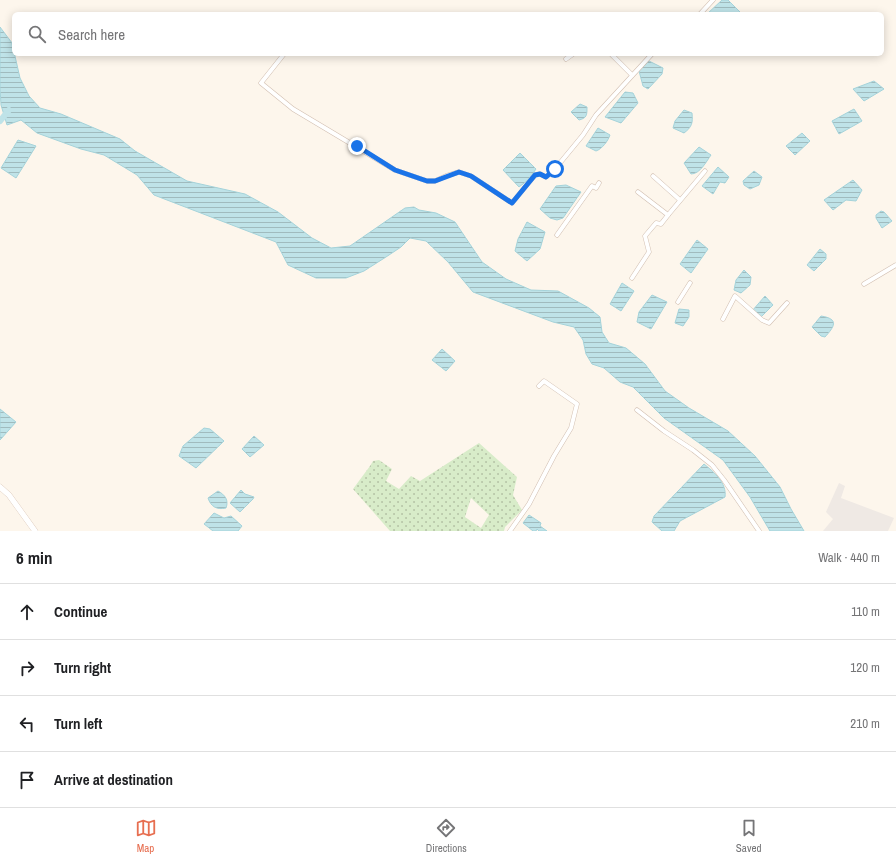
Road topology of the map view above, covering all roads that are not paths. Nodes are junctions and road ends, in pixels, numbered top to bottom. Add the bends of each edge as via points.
1 (713, 0) edge
2 (702, 12) edge
3 (282, 56) edge
4 (570, 56) edge
5 (613, 56) edge
6 (650, 56) edge
7 (566, 59) dead end
8 (632, 76) junction
9 (705, 171) dead end
10 (653, 176) dead end
11 (599, 183) dead end
12 (638, 192) dead end
13 (680, 200) junction
14 (668, 215) junction
15 (557, 235) dead end
16 (896, 265) edge
17 (632, 278) dead end
18 (690, 283) dead end
19 (864, 284) dead end
20 (678, 302) dead end
21 (787, 303) dead end
22 (723, 318) dead end
23 (538, 386) dead end
24 (637, 410) dead end
25 (0, 487) edge
26 (35, 531) edge
27 (510, 531) edge
28 (760, 531) edge

1 - 2 street
3 - 8 street via 261,83 308,118 395,170 427,181 435,181 459,172 471,176 512,203 535,175 546,177 555,169 596,115
4 - 7 street
5 - 8 street
6 - 8 street
9 - 13 street
10 - 13 street
11 - 15 street via 596,188 592,186
12 - 14 street
13 - 14 street
14 - 17 street via 661,224 656,222 645,236 649,252
16 - 19 street
18 - 20 street
21 - 22 street via 769,323 762,320 735,296
23 - 27 street via 544,381 577,404 571,428 529,504
24 - 28 street via 712,465
25 - 26 main road via 9,495

